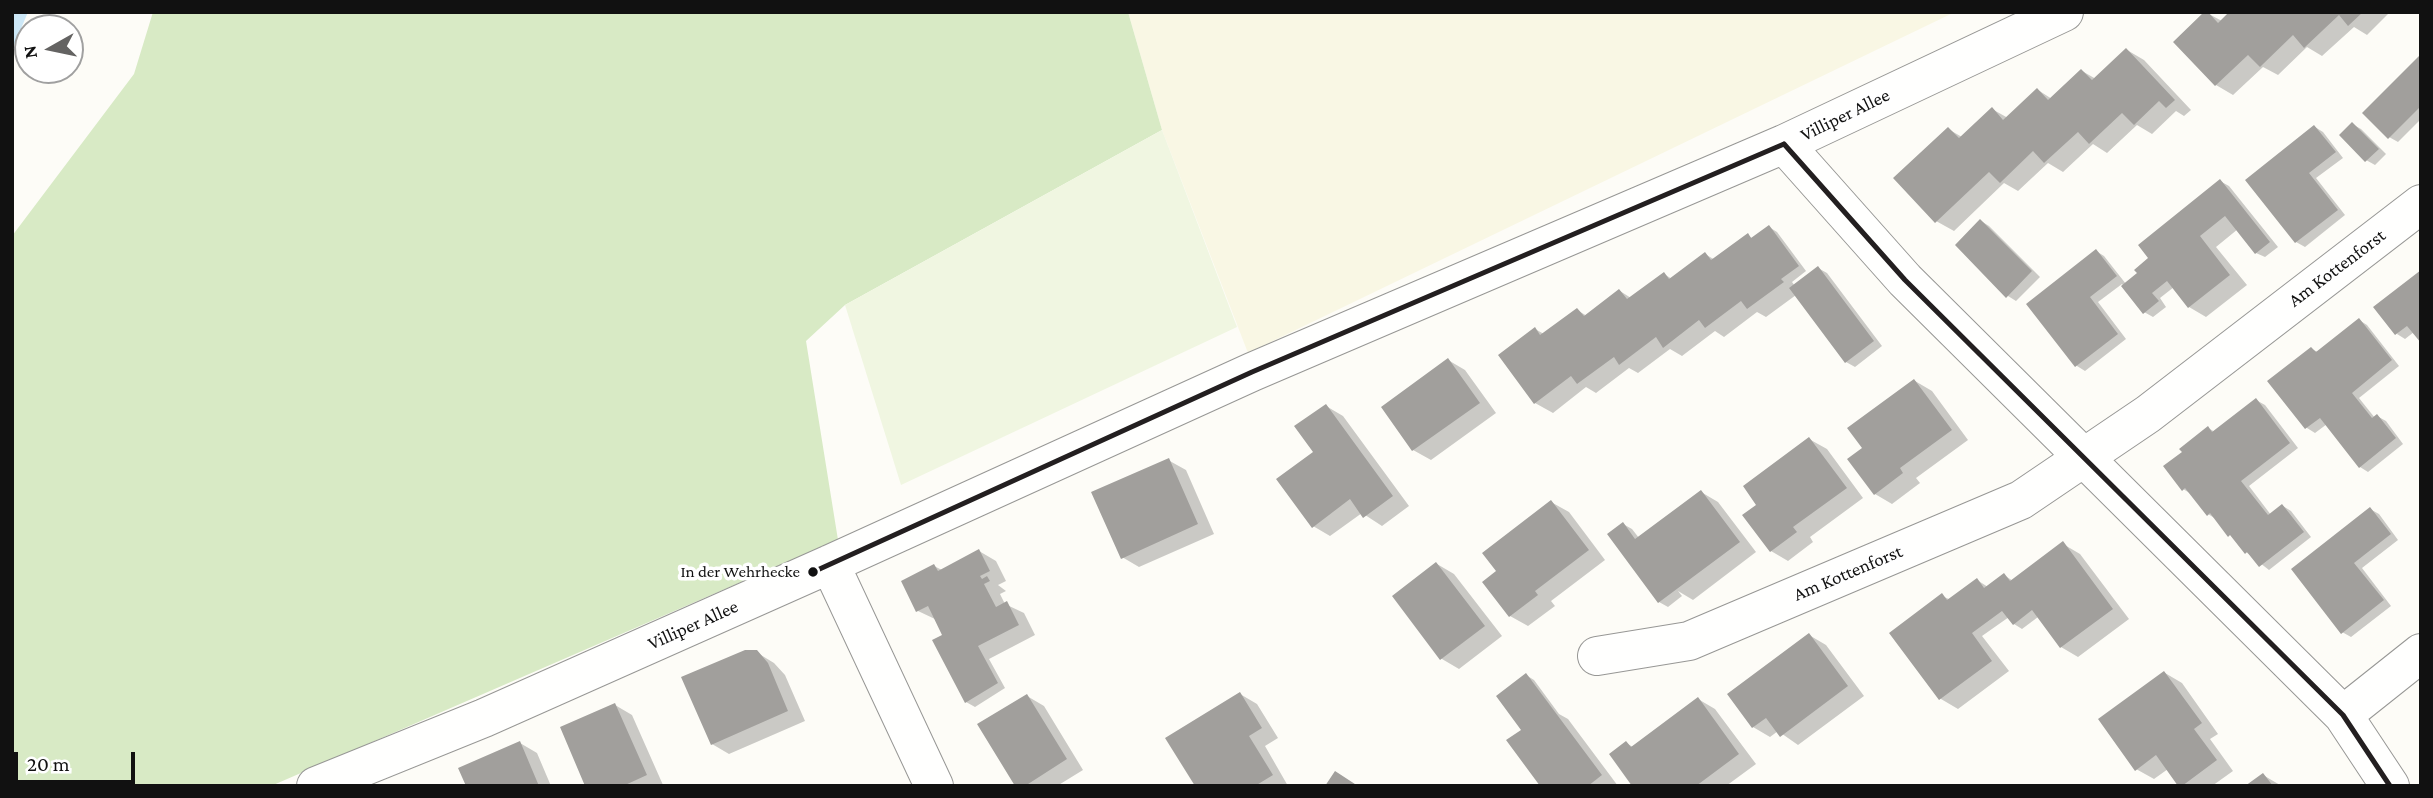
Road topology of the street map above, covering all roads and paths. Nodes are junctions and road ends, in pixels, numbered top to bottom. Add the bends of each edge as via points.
1 (2064, 12) edge
2 (1784, 144) junction
3 (2421, 204) edge
4 (2085, 456) junction
5 (830, 564) junction
6 (2421, 653) edge
7 (1597, 656) dead end
8 (2343, 715) junction
9 (316, 786) edge
10 (934, 786) edge
11 (2390, 786) edge

1 - 2 street, Villiper Allee
2 - 4 street via 1905,280
2 - 5 street, Villiper Allee via 1252,372
3 - 4 street, Am Kottenforst via 2148,414
4 - 7 street, Am Kottenforst via 2021,500 1689,641
4 - 8 street
5 - 9 street, Villiper Allee via 484,718
5 - 10 street
6 - 8 street
8 - 11 street

